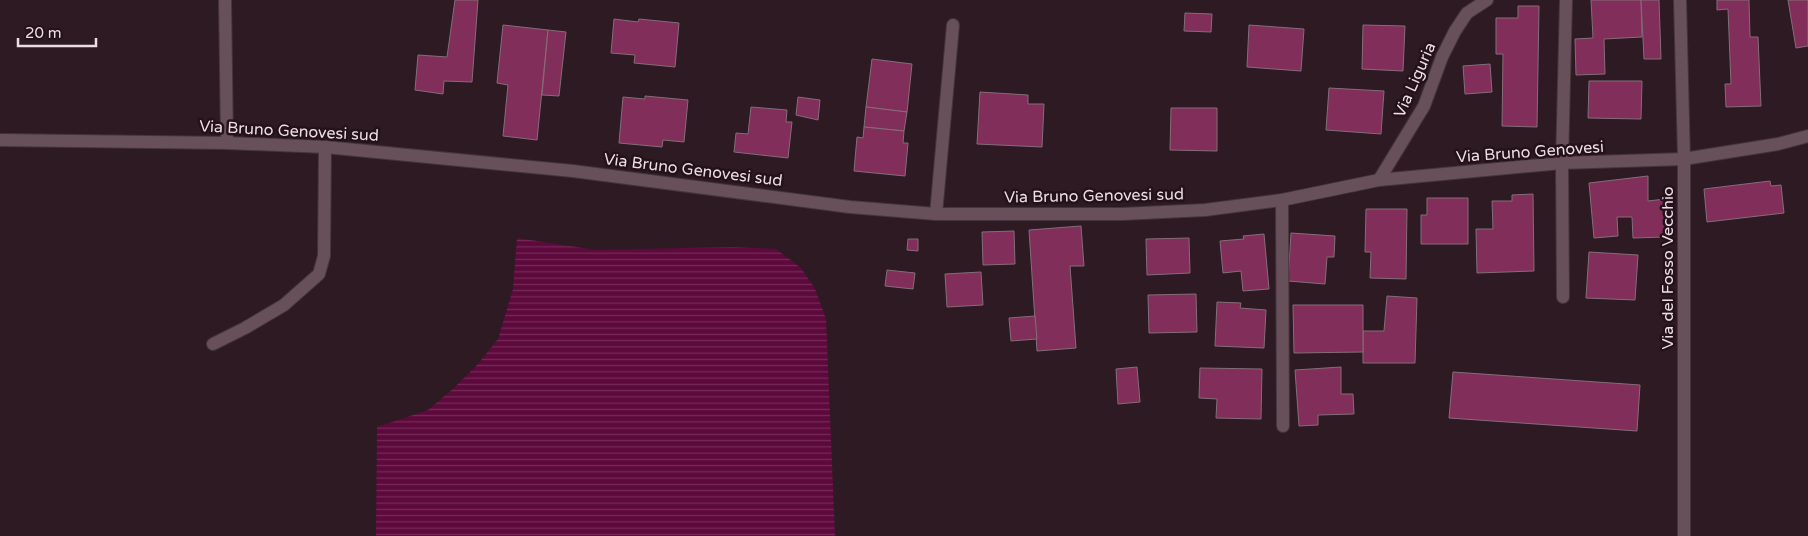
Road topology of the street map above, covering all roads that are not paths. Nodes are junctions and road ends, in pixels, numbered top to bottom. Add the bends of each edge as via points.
1 (225, 0) edge
2 (1487, 0) edge
3 (1566, 0) edge
4 (1680, 0) edge
5 (953, 25) dead end
6 (1808, 136) edge
7 (0, 140) edge
8 (227, 143) junction
9 (325, 147) junction
10 (1684, 159) junction
11 (1562, 163) junction
12 (1379, 180) junction
13 (1282, 200) junction
14 (936, 214) junction
15 (1563, 297) dead end
16 (213, 344) dead end
17 (1283, 426) dead end
18 (1684, 536) edge

1 - 8 street
2 - 12 street, Via Liguria via 1467,13 1455,31 1424,106
3 - 11 street
4 - 10 street, Via del Fosso Vecchio
5 - 14 street
6 - 10 street
7 - 8 street, Via Bruno Genovesi sud
8 - 9 street, Via Bruno Genovesi sud
9 - 14 street, Via Bruno Genovesi sud via 573,171 850,207
9 - 16 street via 324,256 319,274 284,305
10 - 11 street, Via Bruno Genovesi
10 - 18 street, Via del Fosso Vecchio
11 - 12 street, Via Bruno Genovesi
11 - 15 street
12 - 13 street, Via Bruno Genovesi sud
13 - 14 street, Via Bruno Genovesi sud via 1205,210 1122,214
13 - 17 street

